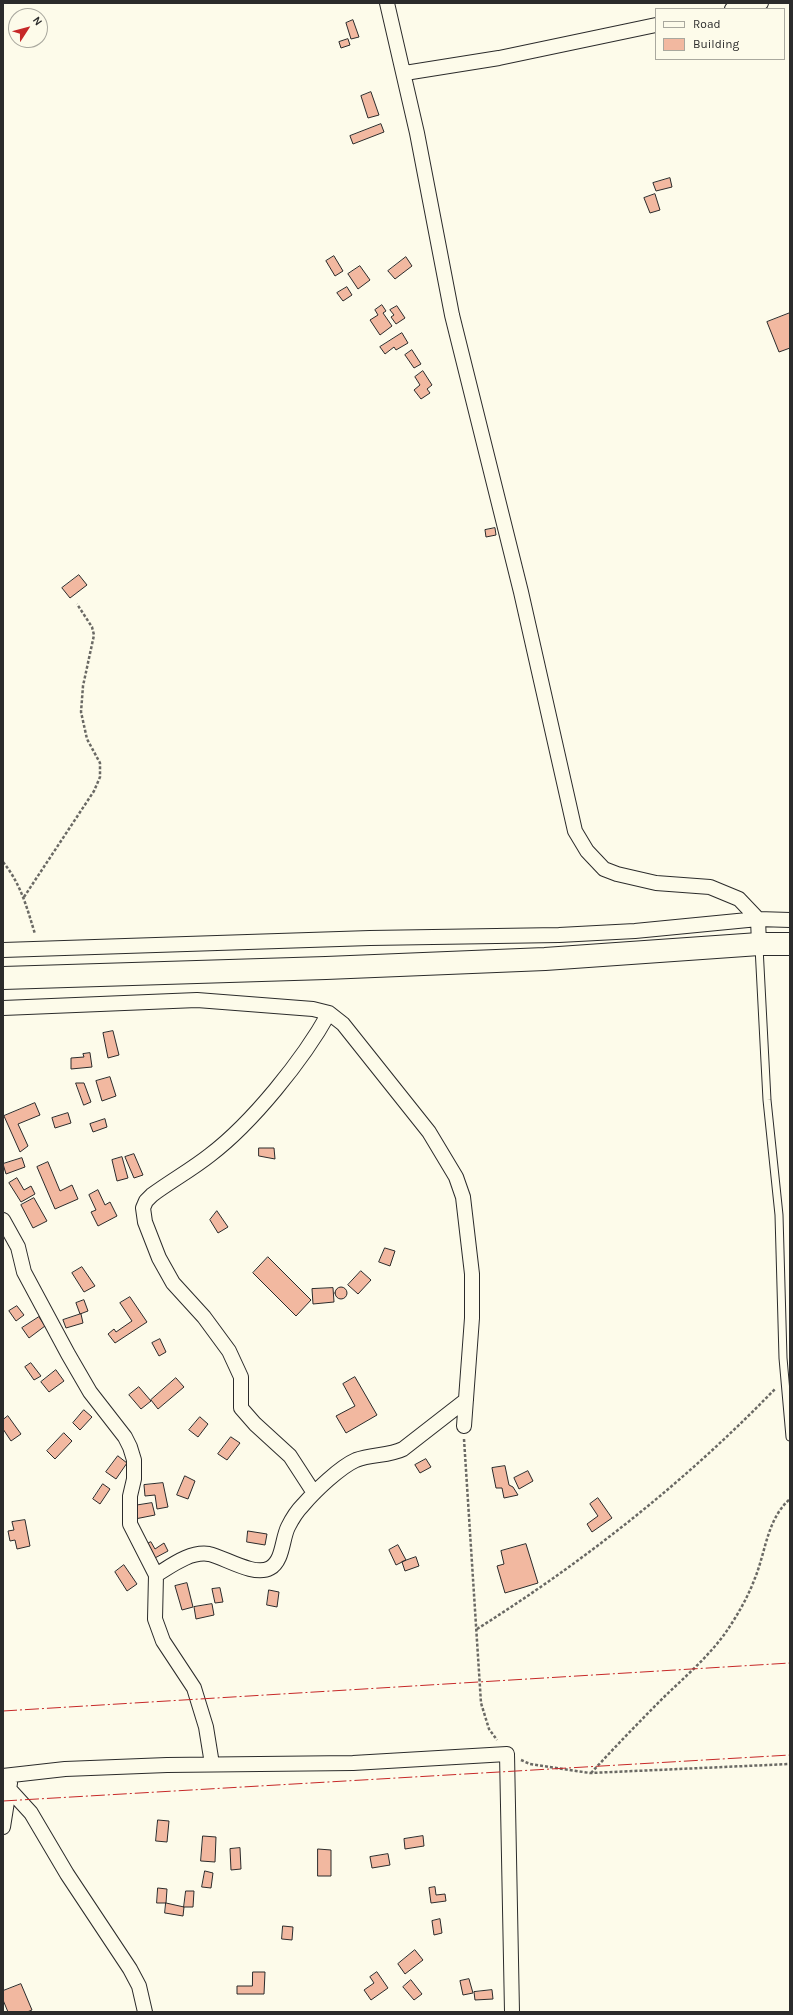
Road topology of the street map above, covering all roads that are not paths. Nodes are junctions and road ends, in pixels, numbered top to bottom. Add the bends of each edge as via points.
1 (388, 3) edge
2 (761, 3) edge
3 (737, 8) edge
4 (655, 25) edge
5 (405, 73) junction
6 (758, 919) junction
7 (790, 920) edge
8 (759, 944) junction
9 (790, 944) edge
10 (3, 950) edge
11 (3, 978) edge
12 (3, 1008) edge
13 (329, 1013) junction
14 (3, 1220) edge
15 (466, 1400) junction
16 (464, 1426) road end
17 (790, 1437) edge
18 (314, 1493) junction
19 (156, 1575) junction
20 (212, 1764) junction
21 (7, 1776) edge
22 (10, 1790) junction
23 (3, 1827) edge
24 (145, 2012) edge
25 (512, 2012) edge

1 - 5 street
2 - 3 street
4 - 5 street via 499,58
5 - 6 street via 452,315 521,592 575,831 587,851 604,869 656,883 710,887 739,899
6 - 7 street
6 - 8 street
6 - 10 street via 635,931 559,935 370,938
8 - 9 highway
8 - 11 highway via 545,959
8 - 17 lane via 767,1100 779,1215 785,1379
12 - 13 street via 197,1000 313,1008
13 - 15 street via 354,1035 429,1132 456,1177 464,1197 472,1274 472,1318
13 - 18 street via 297,1061 239,1129 210,1156 152,1195 143,1208 145,1222 159,1258 173,1283 204,1317 229,1351 241,1377 241,1408 290,1456
14 - 19 street via 18,1247 24,1272 68,1354 90,1392 130,1447 134,1460 134,1479 130,1496 130,1524
15 - 16 street
15 - 18 street via 404,1449 356,1460
18 - 19 street via 293,1517 276,1562 270,1568 248,1568 208,1554 192,1555
19 - 20 street via 155,1620 163,1641 194,1688 206,1727
20 - 21 street via 65,1769
20 - 25 street via 353,1763 507,1754
21 - 22 street
22 - 23 street
22 - 24 street via 31,1813 67,1874 130,1969 139,1986

